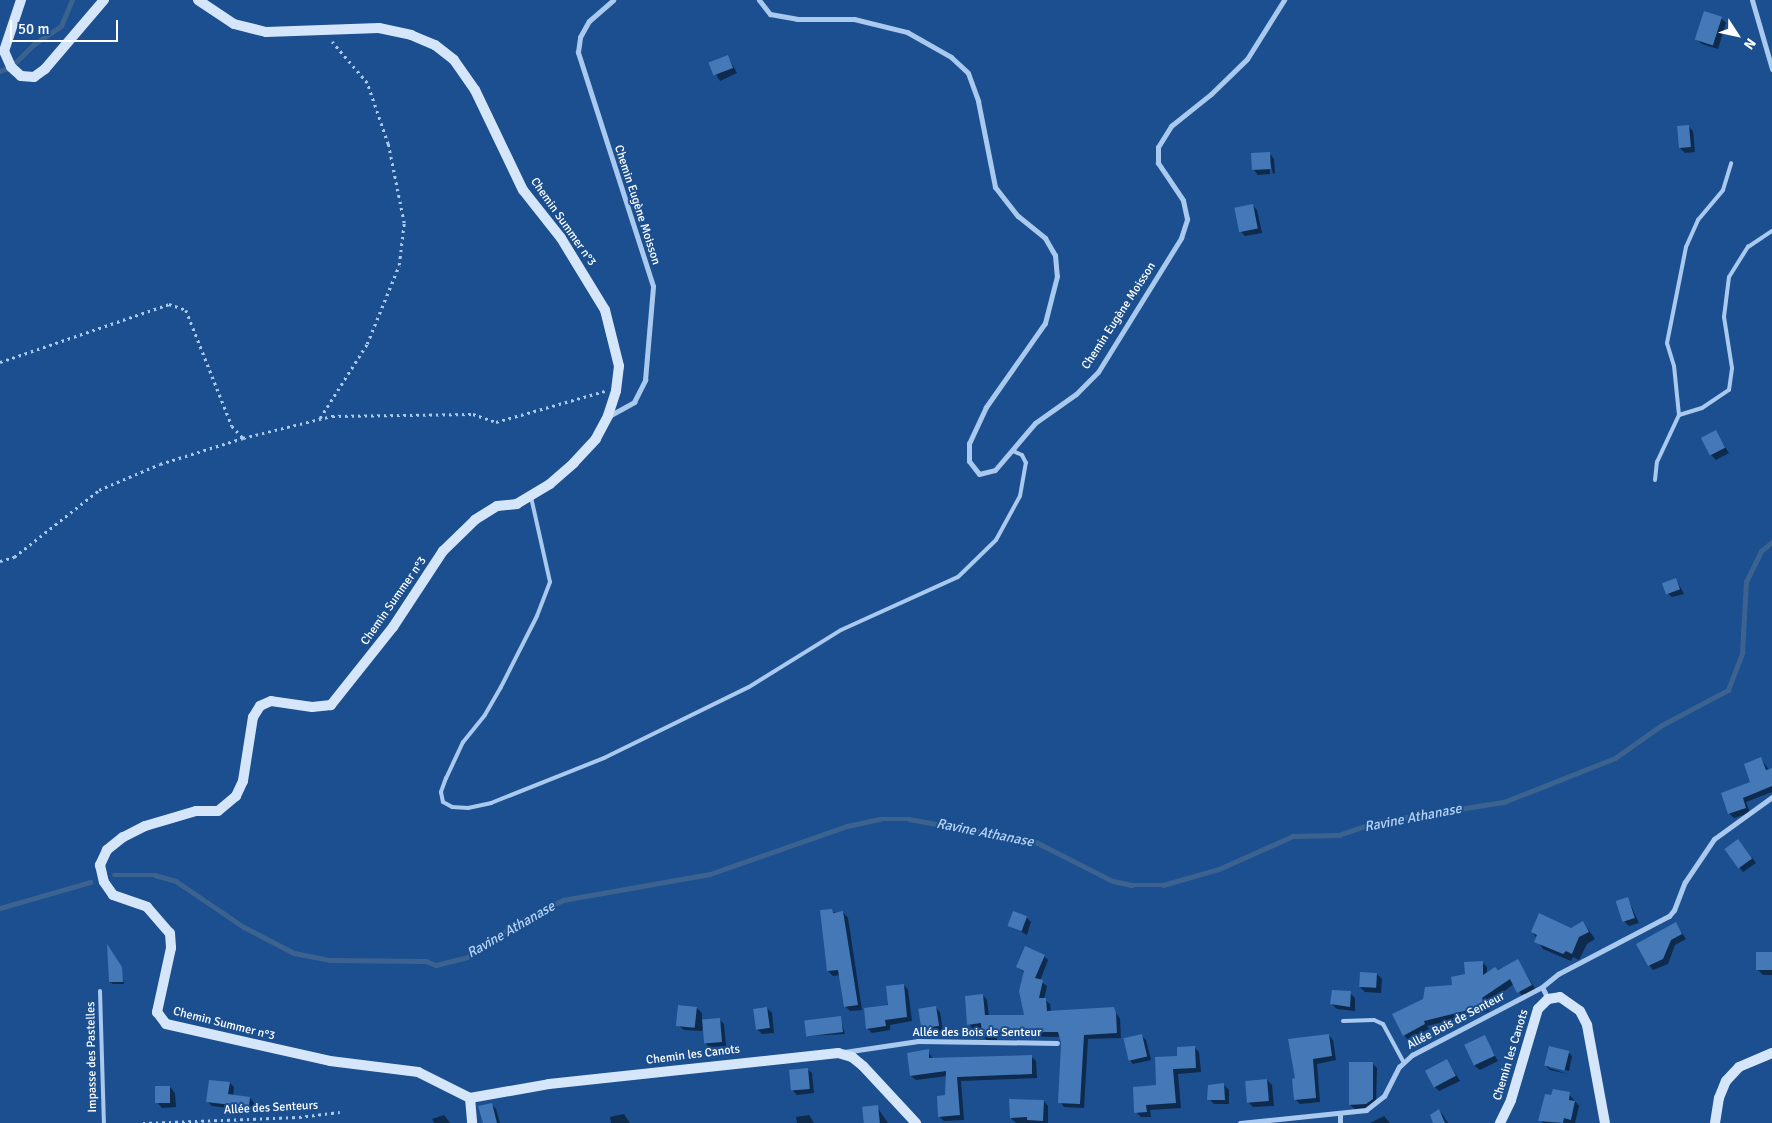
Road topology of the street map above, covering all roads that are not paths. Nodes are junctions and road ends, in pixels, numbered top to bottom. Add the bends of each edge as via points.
1 (21, 0) edge
2 (104, 0) edge
3 (198, 0) edge
4 (613, 0) edge
5 (759, 0) edge
6 (1284, 0) edge
7 (1752, 0) edge
8 (1772, 69) edge
9 (1732, 163) dead end
10 (1772, 231) edge
11 (1679, 414) junction
12 (608, 416) junction
13 (1013, 451) junction
14 (1655, 480) dead end
15 (531, 495) junction
16 (1772, 797) edge
17 (1542, 986) junction
18 (100, 991) dead end
19 (1548, 999) junction
20 (1343, 1021) dead end
21 (1057, 1043) dead end
22 (838, 1053) junction
23 (1772, 1053) edge
24 (1403, 1061) junction
25 (470, 1098) junction
26 (1340, 1114) junction
27 (104, 1123) edge
28 (472, 1123) edge
29 (916, 1123) edge
30 (1240, 1123) edge
31 (1340, 1123) edge
32 (1500, 1123) edge
33 (1605, 1123) edge
34 (1715, 1123) edge

1 - 2 street via 4,51 11,67 21,76 34,77 45,69
3 - 12 street, Chemin Summer n°3 via 234,24 266,32 379,28 411,34 435,45 454,60 475,90 523,190 561,238 605,310 618,366
4 - 12 street, Chemin Eugène Moisson via 590,21 580,37 578,52 653,286 645,380 634,402
5 - 13 street, Chemin Eugène Moisson via 770,14 796,20 854,19 907,32 951,57 968,73 978,101 995,187 1018,216 1045,238 1054,255 1057,276 1045,323 986,407 969,443 969,461 979,474 995,470
6 - 13 street, Chemin Eugène Moisson via 1272,24 1247,59 1171,126 1158,147 1158,163 1183,200 1187,219 1181,238 1098,372 1076,394 1034,423
7 - 8 street
9 - 11 lane via 1723,190 1698,220 1686,247 1667,343 1674,366
10 - 11 lane via 1748,247 1729,277 1724,316 1732,368 1729,390 1702,408
11 - 14 lane via 1657,462
12 - 15 street, Chemin Summer n°3 via 596,439 574,463 550,484
13 - 15 lane via 1022,455 1026,463 1020,496 996,540 958,577 841,630 749,687 604,758 491,803 468,808 452,807 443,802 441,792 446,778 463,742 485,716 501,687 537,616 550,582
15 - 25 street, Chemin Summer n°3 via 517,504 497,506 475,520 444,551 393,628 331,705 312,707 271,701 260,706 253,717 243,781 236,796 218,811 196,811 145,826 123,837 107,850 100,865 104,882 112,895 147,907 170,933 171,948 157,1012 166,1024 330,1061 418,1072
16 - 17 street, Allée Bois de Senteur via 1714,839 1685,882 1674,910 1668,916 1558,974
17 - 19 street
17 - 24 street, Allée Bois de Senteur
18 - 27 lane, Impasse des Pastelles
19 - 32 street, Chemin les Canots via 1538,1009 1511,1100
19 - 33 street via 1560,997 1569,1001 1588,1025
20 - 24 lane via 1374,1020 1383,1024
21 - 22 street, Allée des Bois de Senteur via 918,1041
22 - 25 street, Chemin les Canots via 549,1084
22 - 29 street via 852,1057 864,1066
23 - 34 street via 1739,1066 1726,1081
24 - 26 street, Allée Bois de Senteur via 1378,1103 1366,1110
25 - 28 street
26 - 30 street, Allée Bois de Senteur
26 - 31 street

